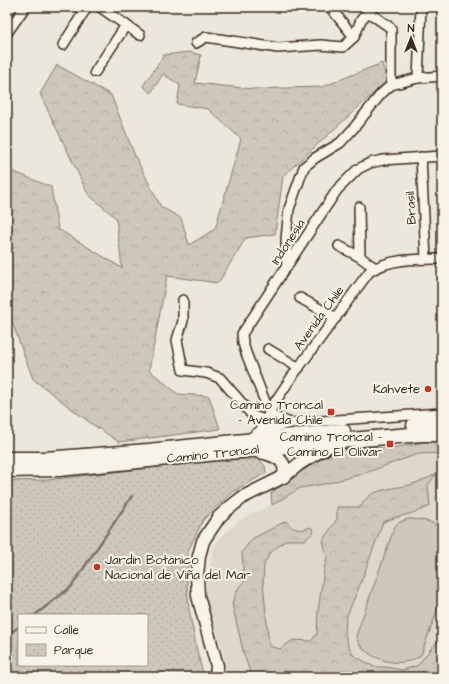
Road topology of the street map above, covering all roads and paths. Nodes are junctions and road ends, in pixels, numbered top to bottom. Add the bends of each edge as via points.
1 (25, 7) edge
2 (87, 7) edge
3 (100, 7) edge
4 (330, 7) edge
5 (421, 7) edge
6 (367, 10) edge
7 (126, 25) junction
8 (7, 33) edge
9 (140, 35) dead end
10 (354, 37) junction
11 (196, 43) dead end
12 (63, 45) dead end
13 (95, 72) dead end
14 (442, 76) edge
15 (418, 78) junction
16 (391, 85) junction
17 (442, 156) edge
18 (421, 157) junction
19 (359, 206) dead end
20 (340, 246) dead end
21 (360, 258) junction
22 (426, 259) junction
23 (442, 259) edge
24 (287, 267) junction
25 (375, 268) junction
26 (300, 298) dead end
27 (182, 300) dead end
28 (336, 318) junction
29 (268, 348) dead end
30 (299, 368) junction
31 (442, 413) edge
32 (267, 416) junction
33 (291, 423) junction
34 (442, 423) edge
35 (260, 431) junction
36 (442, 434) edge
37 (338, 440) junction
38 (250, 445) junction
39 (7, 459) edge
40 (7, 470) edge
41 (283, 477) junction
42 (216, 677) edge

1 - 8 street
2 - 12 street
3 - 7 street
4 - 10 street
5 - 15 street
6 - 10 street
6 - 16 street via 391,28
7 - 9 street
7 - 13 street
10 - 11 street via 343,47 321,45 278,48 206,37
14 - 15 street
15 - 16 street
16 - 24 street via 340,143 304,167 289,209
17 - 18 street, Indonesia
18 - 22 street, Brasil
18 - 24 street, Indonesia via 383,160 370,163 358,170 337,190
19 - 21 street
20 - 21 street
21 - 25 street
22 - 23 street, Avenida Chile
22 - 25 street, Avenida Chile via 385,264
24 - 32 street, Indonesia via 242,334
25 - 28 street, Avenida Chile via 359,284
26 - 28 street
27 - 32 street, Camino Troncal via 183,321 177,340 183,370 220,378 253,416
28 - 30 street, Avenida Chile
29 - 30 street
30 - 32 street, Avenida Chile
31 - 33 street, Camino Troncal
32 - 33 street, Camino Troncal
32 - 35 street, Avenida Chile
33 - 35 street, Camino Troncal
34 - 38 main road, Camino Troncal via 322,432
35 - 38 street
36 - 37 main road, Camino Troncal
37 - 38 main road, Camino Troncal
37 - 41 main road
38 - 39 main road, Camino Troncal via 45,459
38 - 40 main road, Camino Troncal via 59,469
38 - 41 main road via 281,460 284,466
41 - 42 main road via 243,497 229,508 203,541 198,562 198,596 216,666

